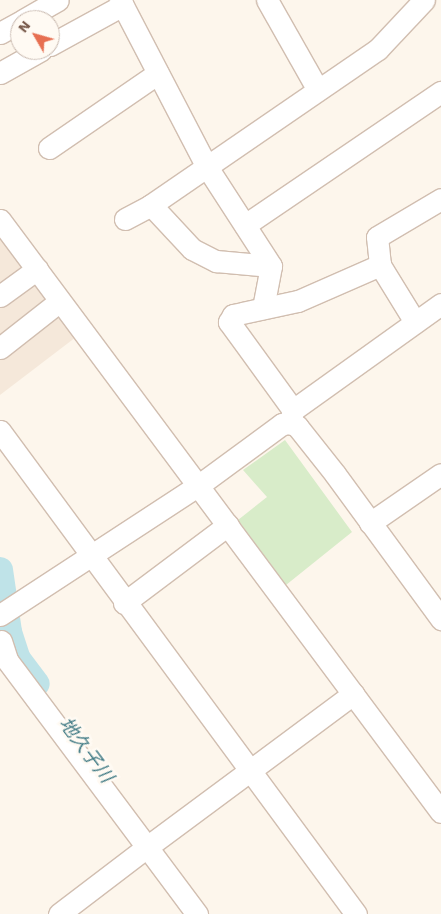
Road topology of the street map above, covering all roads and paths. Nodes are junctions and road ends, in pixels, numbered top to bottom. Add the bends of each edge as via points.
1 (58, 0) edge
2 (267, 0) edge
3 (424, 0) edge
4 (122, 2) edge
5 (41, 10) edge
6 (60, 39) edge
7 (23, 60) edge
8 (0, 73) edge
9 (158, 73) junction
10 (318, 90) junction
11 (441, 92) edge
12 (50, 148) dead end
13 (207, 167) junction
14 (441, 199) edge
15 (150, 205) junction
16 (125, 219) dead end
17 (245, 225) junction
18 (2, 226) edge
19 (380, 265) junction
20 (271, 266) junction
21 (37, 269) junction
22 (0, 296) edge
23 (60, 301) junction
24 (441, 304) edge
25 (264, 308) junction
26 (415, 322) junction
27 (0, 348) edge
28 (292, 416) junction
29 (0, 431) edge
30 (441, 474) edge
31 (199, 485) junction
32 (370, 523) junction
33 (228, 525) junction
34 (91, 557) junction
35 (124, 603) junction
36 (4, 614) edge
37 (441, 618) edge
38 (1, 641) edge
39 (353, 694) junction
40 (249, 771) junction
41 (441, 812) edge
42 (147, 847) junction
43 (59, 914) edge
44 (197, 914) edge
45 (356, 914) edge

1 - 5 street
2 - 10 street
3 - 10 street via 378,49
4 - 6 street
4 - 9 street
7 - 8 street
9 - 12 street
9 - 13 street
10 - 13 street
11 - 17 street
13 - 15 street
13 - 17 street
14 - 19 street via 377,236
15 - 16 street
15 - 20 street via 192,249 216,261
17 - 20 street
18 - 21 street
19 - 25 street via 298,301
19 - 26 street
20 - 25 street
21 - 22 street
21 - 23 street
23 - 27 street
23 - 31 street
24 - 26 street
25 - 28 street via 233,315 229,322
26 - 28 street
28 - 31 street
28 - 32 street
29 - 34 street
30 - 32 street
31 - 33 street
31 - 34 street
32 - 37 street
33 - 35 street
33 - 39 street
34 - 35 street
34 - 36 street
35 - 40 street
38 - 42 street via 7,660
39 - 40 street
39 - 41 street
40 - 42 street
40 - 45 street
42 - 43 street
42 - 44 street

